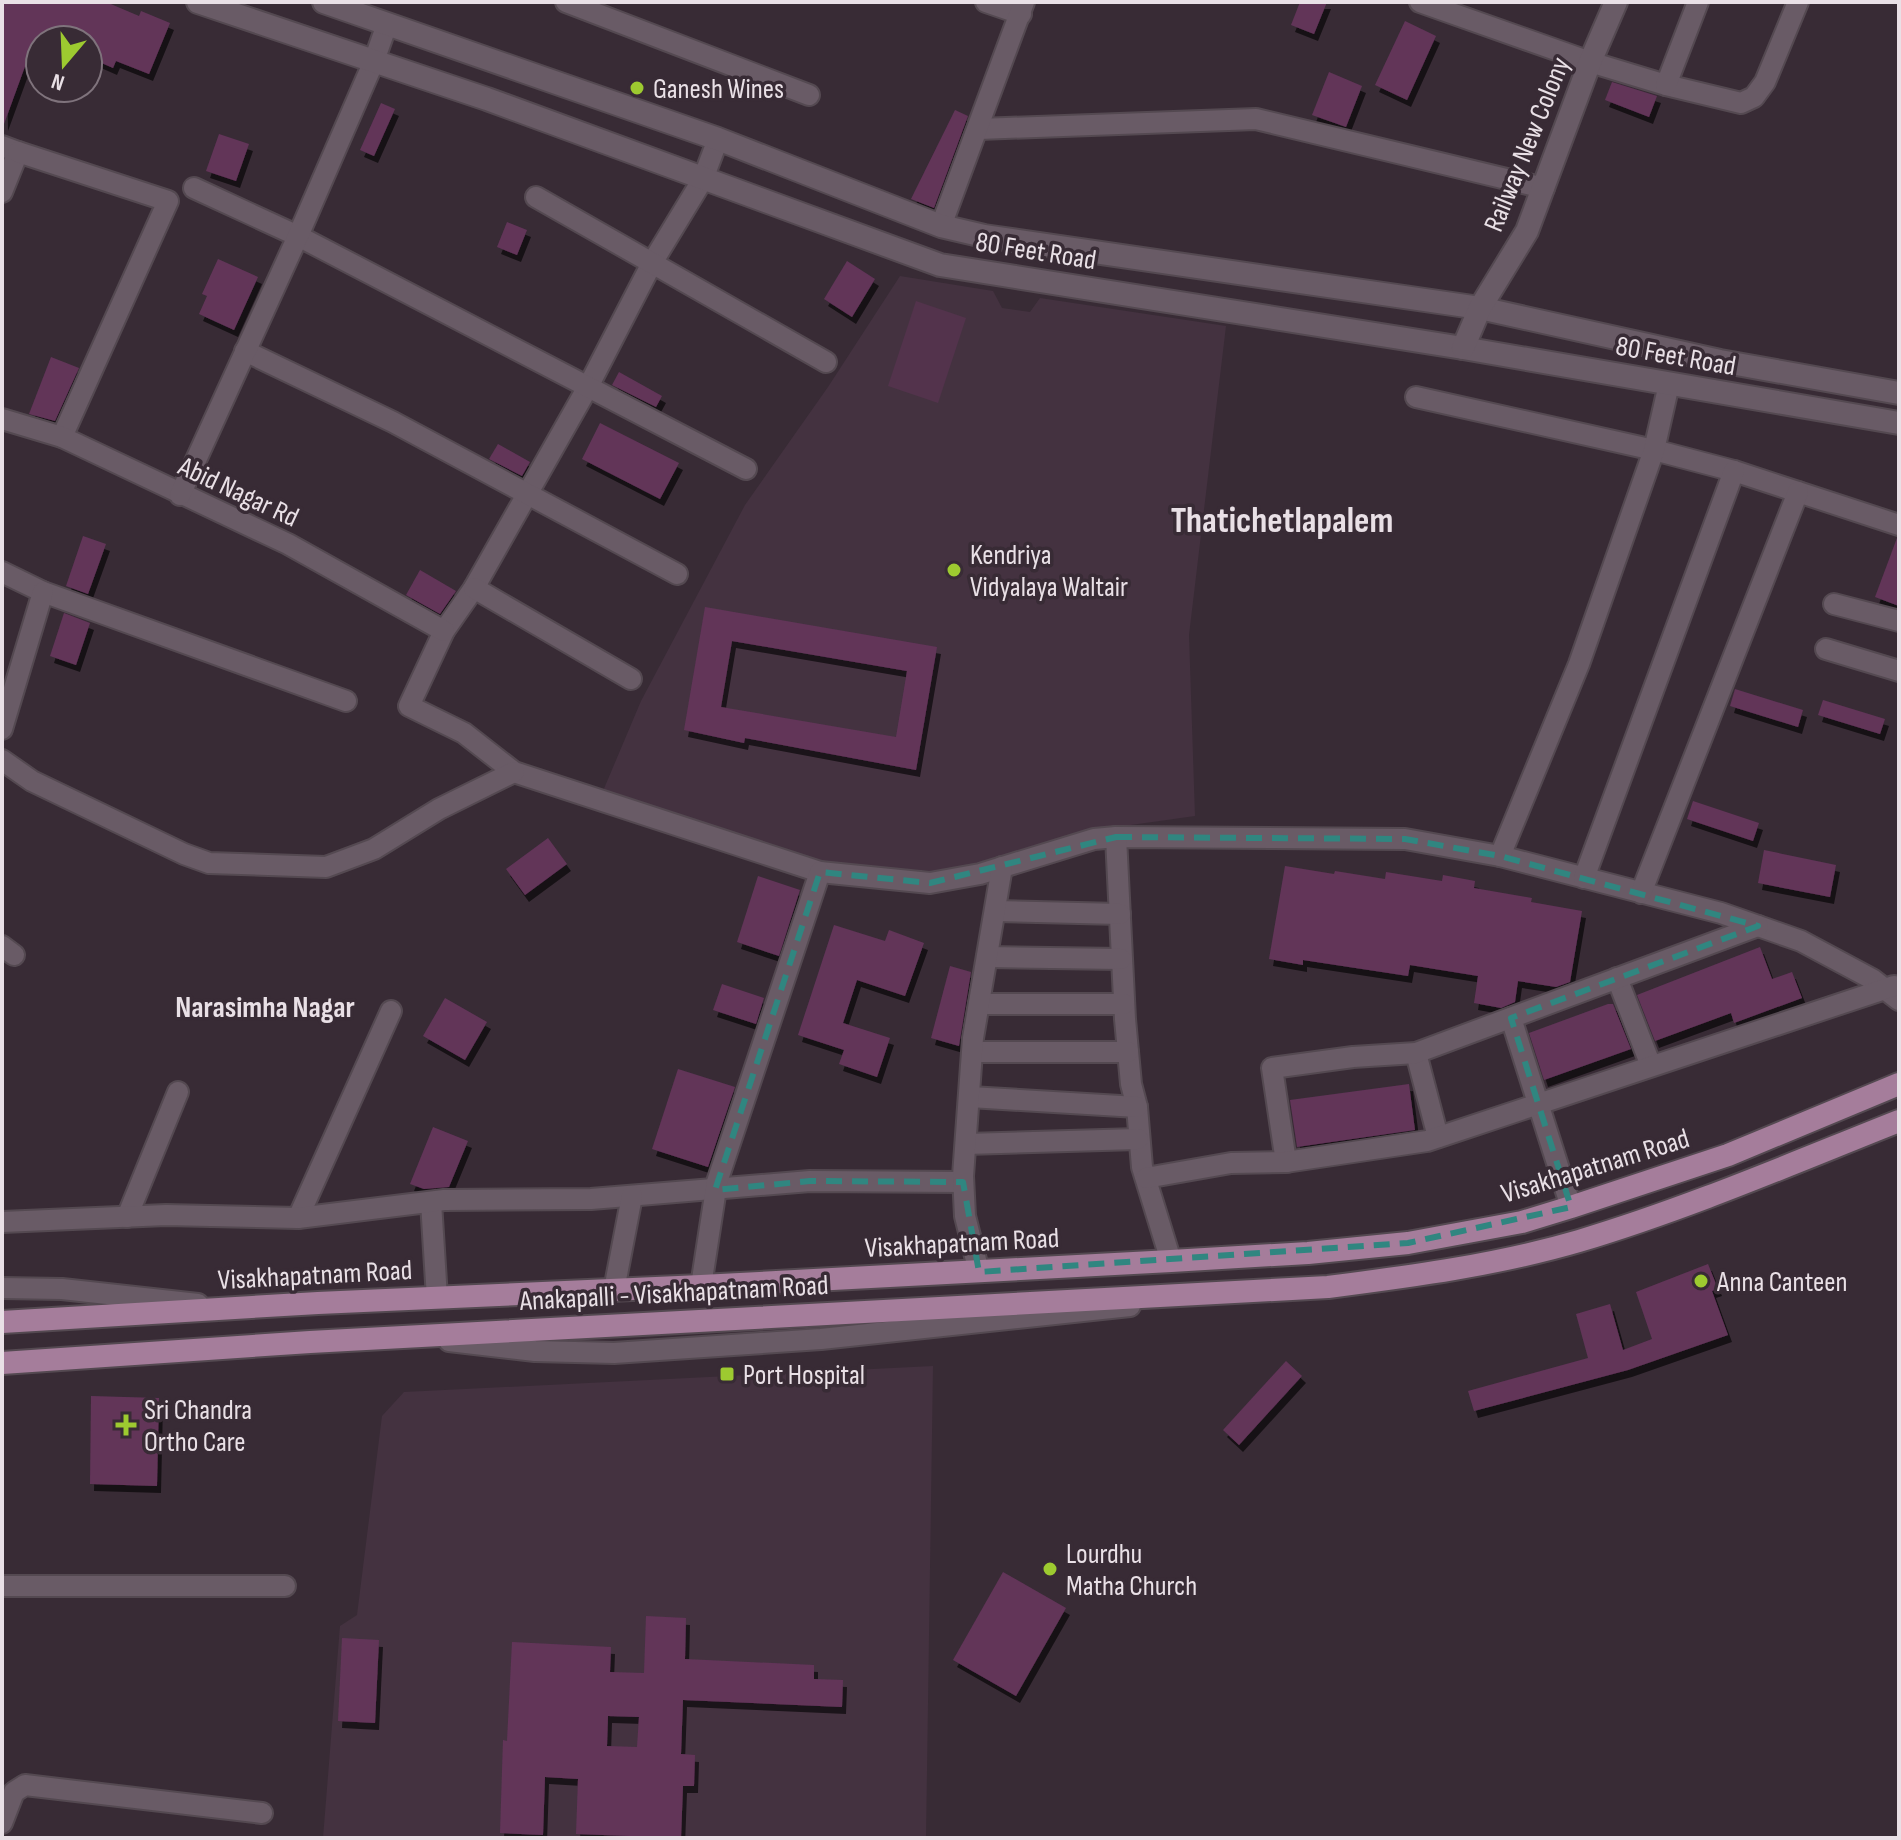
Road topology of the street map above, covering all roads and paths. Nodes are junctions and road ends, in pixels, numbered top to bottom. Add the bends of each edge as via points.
1 (198, 2) edge
2 (324, 2) edge
3 (566, 2) edge
4 (986, 2) edge
5 (1420, 2) edge
6 (1616, 2) edge
7 (1698, 2) edge
8 (1798, 2) edge
9 (357, 8) edge
10 (1022, 8) edge
11 (387, 24) junction
12 (374, 61) junction
13 (1590, 62) junction
14 (1666, 85) junction
15 (809, 95) dead end
16 (979, 129) junction
17 (718, 139) junction
18 (10, 149) edge
19 (703, 179) junction
20 (194, 188) dead end
21 (1544, 188) junction
22 (2, 192) edge
23 (536, 197) dead end
24 (941, 226) junction
25 (298, 236) junction
26 (1025, 242) junction
27 (652, 263) junction
28 (1020, 278) junction
29 (1480, 308) junction
30 (1463, 348) junction
31 (245, 351) junction
32 (826, 362) dead end
33 (1669, 384) junction
34 (589, 385) junction
35 (1899, 393) edge
36 (1416, 397) dead end
37 (2, 419) edge
38 (1899, 423) edge
39 (62, 437) junction
40 (1654, 450) junction
41 (746, 469) dead end
42 (1734, 471) junction
43 (1798, 492) junction
44 (180, 495) junction
45 (526, 495) junction
46 (1899, 525) edge
47 (2, 572) edge
48 (677, 574) dead end
49 (474, 588) junction
50 (43, 592) junction
51 (1834, 604) dead end
52 (1899, 621) edge
53 (444, 631) junction
54 (1826, 649) dead end
55 (1899, 671) edge
56 (631, 679) dead end
57 (346, 701) dead end
58 (2, 729) edge
59 (2, 760) edge
60 (514, 772) junction
61 (1116, 837) junction
62 (1500, 856) junction
63 (1002, 867) junction
64 (820, 872) junction
65 (1584, 878) junction
66 (1641, 893) junction
67 (995, 911) junction
68 (1120, 914) junction
69 (1758, 926) junction
70 (987, 957) junction
71 (1121, 959) junction
72 (1617, 978) junction
73 (1894, 991) edge
74 (979, 1004) junction
75 (1124, 1004) junction
76 (391, 1011) dead end
77 (1511, 1018) junction
78 (973, 1052) junction
79 (1128, 1052) junction
80 (1416, 1053) junction
81 (1651, 1066) junction
82 (1899, 1084) edge
83 (178, 1092) dead end
84 (970, 1097) junction
85 (1537, 1104) junction
86 (1137, 1107) junction
87 (1899, 1121) edge
88 (1438, 1137) junction
89 (1138, 1139) junction
90 (966, 1144) junction
91 (1286, 1162) junction
92 (1146, 1178) junction
93 (963, 1182) junction
94 (715, 1190) junction
95 (632, 1196) junction
96 (431, 1202) junction
97 (1571, 1207) junction
98 (127, 1217) junction
99 (298, 1218) junction
100 (2, 1222) edge
101 (1171, 1261) junction
102 (979, 1272) junction
103 (701, 1286) junction
104 (2, 1288) edge
105 (614, 1290) junction
106 (437, 1298) junction
107 (238, 1308) junction
108 (2, 1322) edge
109 (2, 1363) edge
110 (2, 1586) edge
111 (285, 1586) dead end
112 (262, 1813) dead end
113 (2, 1823) edge

1 - 12 street, 80 Feet Road
2 - 9 street, 80 Feet Road
3 - 15 street
4 - 10 street
5 - 13 street
6 - 13 street, Railway New Colony
7 - 14 street
8 - 14 street via 1754,97 1741,103
9 - 11 street, 80 Feet Road
10 - 16 street
11 - 12 street
11 - 17 street, 80 Feet Road
12 - 19 street, 80 Feet Road
12 - 25 street
13 - 14 street
13 - 21 street, Railway New Colony
16 - 21 street via 1256,119
16 - 24 street
17 - 19 street
17 - 24 street, 80 Feet Road
18 - 22 street
18 - 39 street via 168,201
19 - 27 street
19 - 28 street, 80 Feet Road via 940,265
20 - 25 street
21 - 29 street, Railway New Colony via 1527,231
23 - 27 street
24 - 26 street, 80 Feet Road
25 - 31 street
25 - 34 street
26 - 28 street
26 - 29 street, 80 Feet Road
27 - 32 street
27 - 34 street
28 - 30 street, 80 Feet Road
29 - 30 street, Railway New Colony
29 - 35 street, 80 Feet Road via 1720,361
30 - 33 street, 80 Feet Road
31 - 44 street
31 - 45 street via 393,422
33 - 38 street, 80 Feet Road
33 - 40 street
34 - 41 street
34 - 45 street
36 - 40 street
37 - 39 street, Abid Nagar Rd
39 - 44 street, Abid Nagar Rd
40 - 42 street
40 - 62 street via 1579,664
42 - 43 street
42 - 65 street
43 - 46 street
43 - 66 street
44 - 53 street, Abid Nagar Rd via 288,544
45 - 48 street
45 - 49 street
47 - 50 street
49 - 53 street
49 - 56 street
50 - 57 street
50 - 58 street
51 - 52 street
53 - 60 street via 409,706 464,733
54 - 55 street
59 - 60 street via 32,781 184,854 209,863 249,866 326,867 352,859
60 - 64 street
61 - 62 street via 1405,839
61 - 63 street
61 - 68 street
62 - 65 street
63 - 64 street via 930,883
63 - 67 street
64 - 94 street
65 - 66 street
66 - 69 street
67 - 68 street
67 - 70 street
68 - 71 street
69 - 72 street
69 - 73 street via 1801,941
70 - 71 street
70 - 74 street
71 - 75 street
72 - 77 street
72 - 81 street
73 - 81 street
74 - 75 street
74 - 78 street
75 - 79 street
76 - 99 street
77 - 80 street
77 - 85 street
78 - 79 street
78 - 84 street
79 - 86 street
80 - 88 street
80 - 91 street via 1272,1068
81 - 85 street
82 - 97 main road, Visakhapatnam Road via 1728,1155
83 - 98 street
84 - 86 street
84 - 90 street
85 - 88 street
85 - 97 street
86 - 89 street
87 - 109 main road, Anakapalli - Visakhapatnam Road via 1682,1208 1577,1242 1452,1271 1328,1287
88 - 91 street
89 - 90 street
89 - 92 street
90 - 93 street
91 - 92 street via 1231,1163
92 - 101 street
93 - 94 street via 810,1181
93 - 102 street
94 - 95 street
94 - 103 street
95 - 96 street
95 - 105 street
96 - 99 street
96 - 106 street
97 - 101 main road, Visakhapatnam Road via 1522,1222 1408,1243
98 - 99 street
98 - 100 street
101 - 102 main road, Visakhapatnam Road
102 - 103 main road, Visakhapatnam Road
103 - 105 main road, Visakhapatnam Road
104 - 107 street via 62,1289
105 - 106 main road, Visakhapatnam Road
106 - 107 main road, Visakhapatnam Road
107 - 108 main road, Visakhapatnam Road
110 - 111 street
112 - 113 street via 25,1785 14,1792

